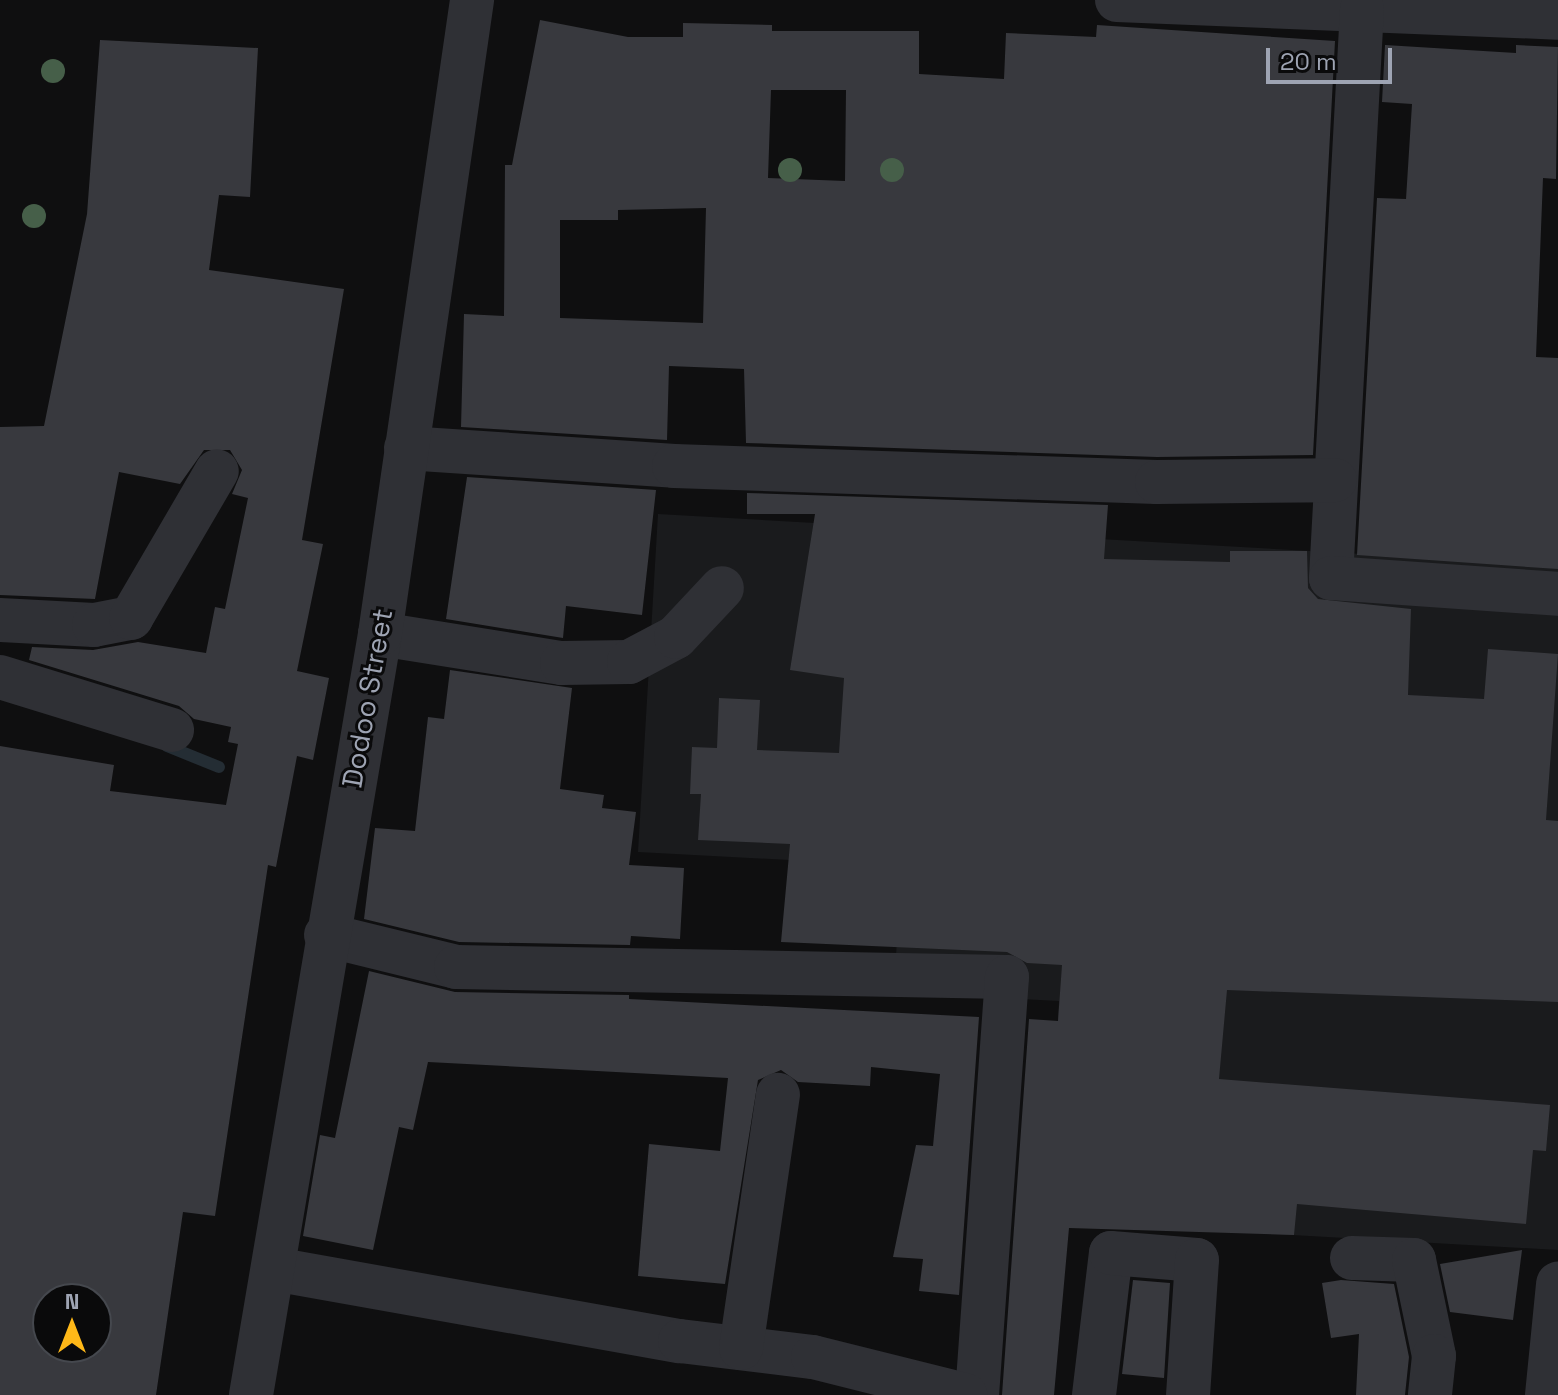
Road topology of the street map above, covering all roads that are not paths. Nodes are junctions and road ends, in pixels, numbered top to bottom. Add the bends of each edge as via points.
1 (472, 0) edge
2 (1117, 0) edge
3 (1362, 9) junction
4 (1558, 18) edge
5 (406, 448) junction
6 (217, 471) dead end
7 (1335, 480) junction
8 (722, 588) dead end
9 (1558, 594) edge
10 (0, 620) edge
11 (380, 634) junction
12 (0, 677) edge
13 (172, 730) dead end
14 (326, 935) junction
15 (778, 1095) dead end
16 (1352, 1258) dead end
17 (274, 1269) junction
18 (1558, 1284) edge
19 (741, 1348) junction
20 (251, 1395) edge
21 (965, 1395) edge
22 (977, 1395) edge
23 (1094, 1395) edge
24 (1188, 1395) edge
25 (1430, 1395) edge
26 (1547, 1395) edge

1 - 5 street, Dodoo Street
2 - 3 street
3 - 4 street
3 - 7 street
5 - 7 street via 674,466 1157,482
5 - 11 street, Dodoo Street
6 - 10 street via 131,618 94,625
7 - 9 street via 1331,578
8 - 11 street via 676,637 629,662 562,663
11 - 14 street, Dodoo Street
12 - 13 street
14 - 17 street, Dodoo Street
14 - 22 street via 456,967 1007,977
15 - 19 street
16 - 25 street via 1414,1260 1434,1356
17 - 19 street
17 - 20 street, Dodoo Street
18 - 26 street
19 - 21 street via 813,1357
23 - 24 street via 1111,1253 1197,1260

